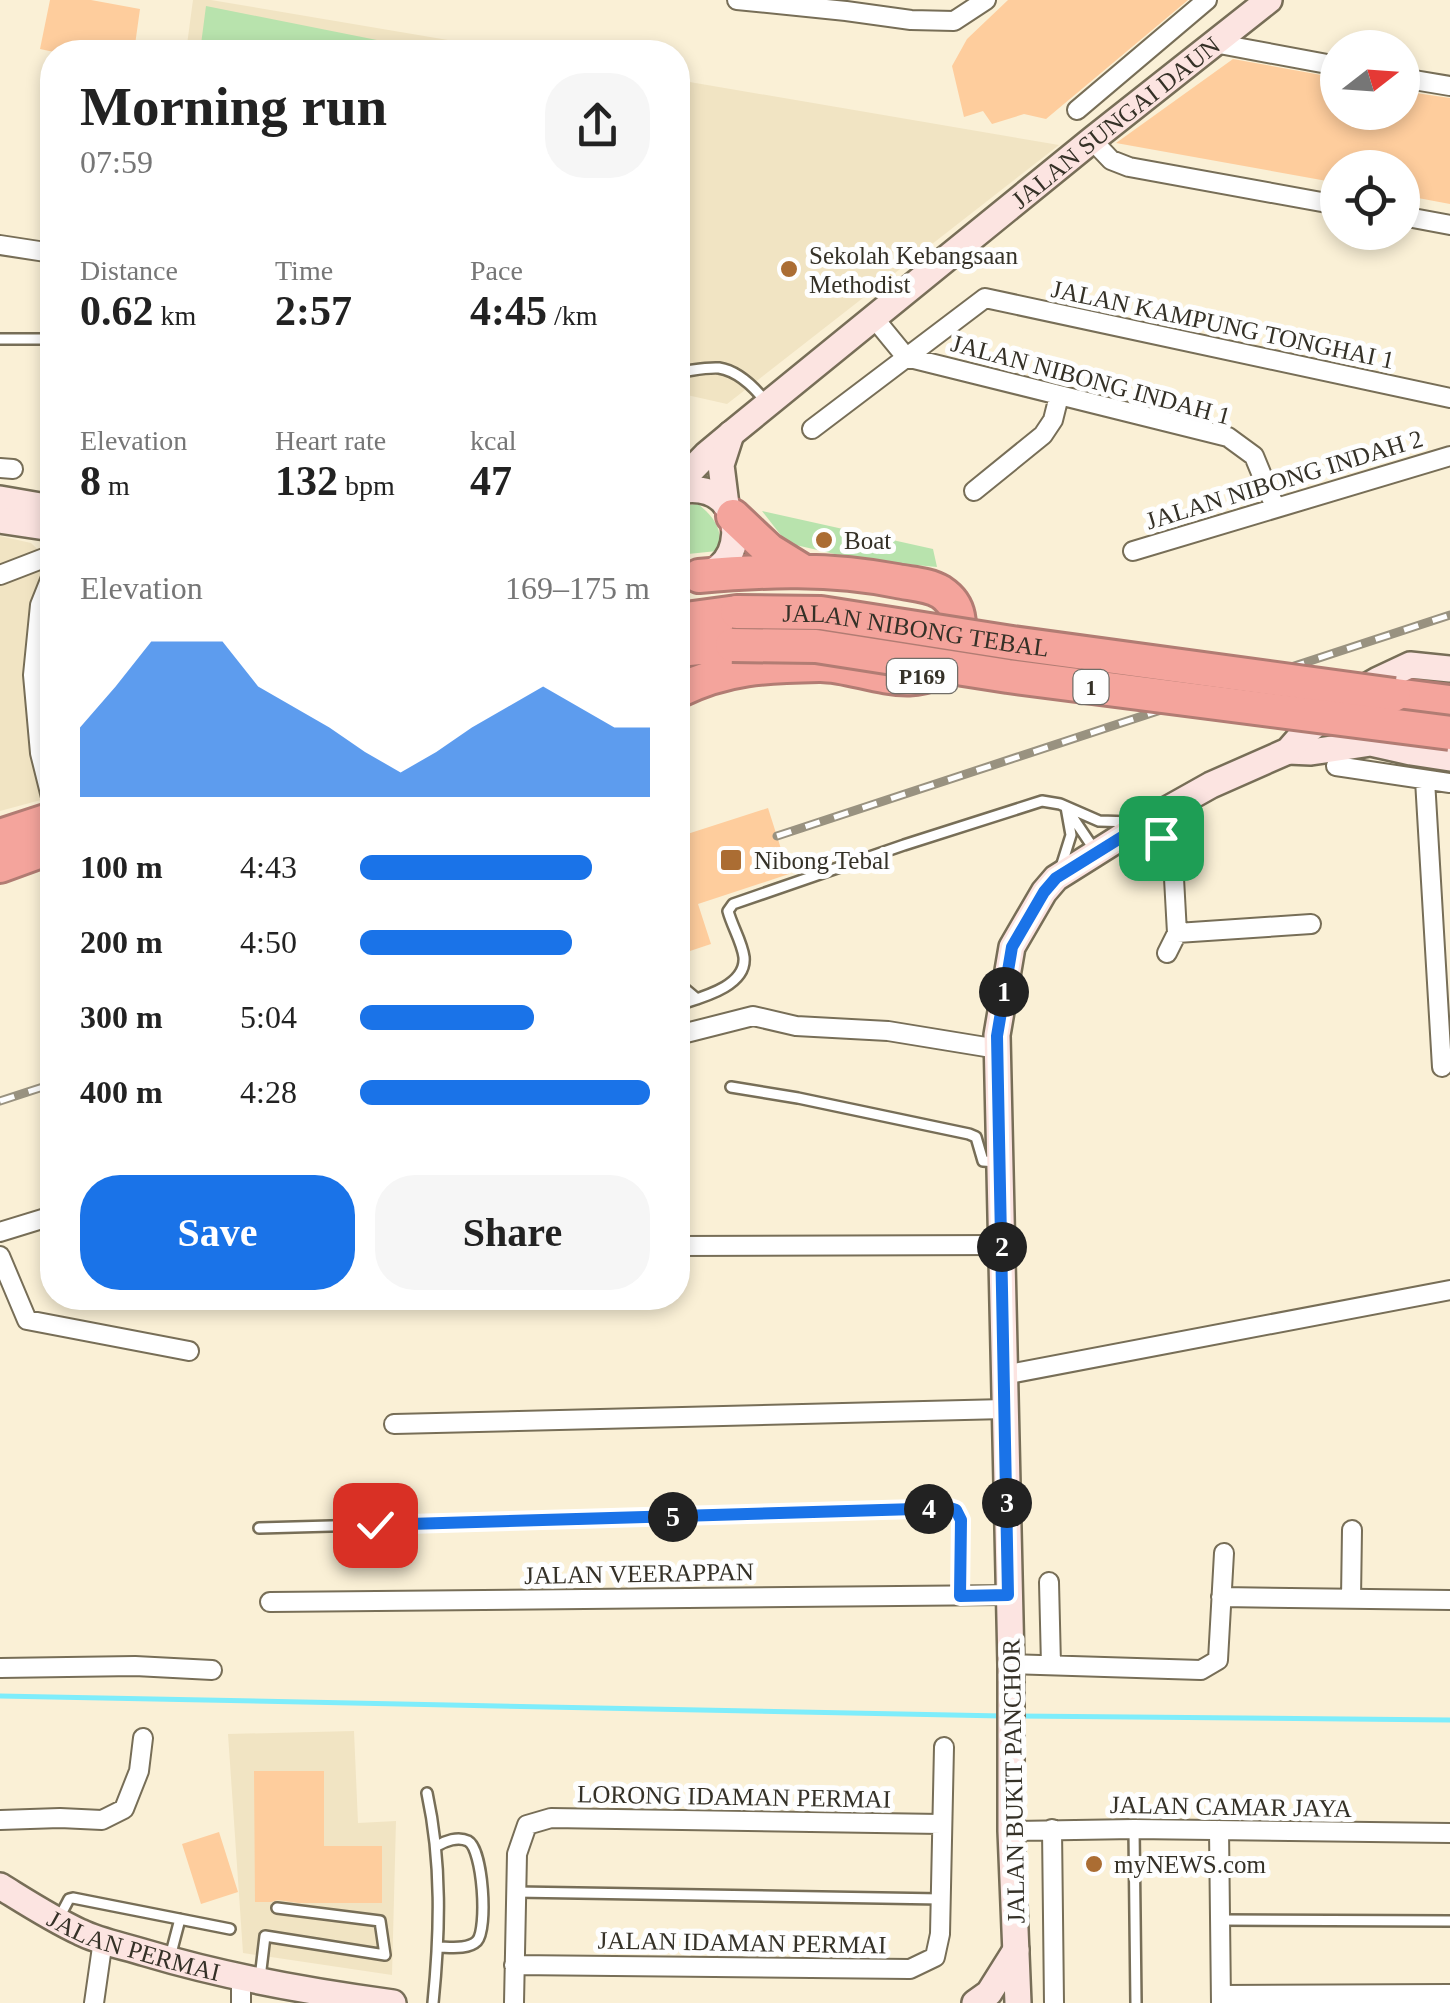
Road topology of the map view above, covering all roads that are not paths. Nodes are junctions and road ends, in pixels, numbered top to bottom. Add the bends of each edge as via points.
1 (737, 0) edge
2 (986, 0) edge
3 (1207, 0) edge
4 (1269, 0) edge
5 (764, 1) edge
6 (848, 5) edge
7 (1214, 43) junction
8 (1320, 63) edge
9 (1420, 81) edge
10 (1450, 86) edge
11 (1077, 110) dead end
12 (1092, 140) junction
13 (1320, 202) edge
14 (1420, 219) edge
15 (1450, 225) edge
16 (0, 245) edge
17 (40, 252) edge
18 (874, 318) junction
19 (0, 339) edge
20 (40, 339) edge
21 (906, 357) junction
22 (690, 371) edge
23 (1059, 396) junction
24 (1450, 398) edge
25 (768, 404) junction
26 (812, 429) dead end
27 (731, 434) junction
28 (1450, 456) edge
29 (690, 473) edge
30 (690, 488) edge
31 (974, 491) dead end
32 (0, 499) edge
33 (40, 506) edge
34 (1276, 507) junction
35 (729, 510) junction
36 (0, 520) edge
37 (40, 526) edge
38 (1133, 550) dead end
39 (40, 560) edge
40 (803, 570) junction
41 (0, 575) edge
42 (690, 575) edge
43 (690, 576) edge
44 (40, 606) edge
45 (690, 618) edge
46 (690, 649) edge
47 (1450, 670) edge
48 (690, 685) edge
49 (1358, 691) junction
50 (1450, 702) edge
51 (1450, 733) edge
52 (1371, 743) junction
53 (1288, 751) junction
54 (40, 752) edge
55 (1450, 758) edge
56 (1336, 766) dead end
57 (1425, 780) junction
58 (1450, 784) edge
59 (1066, 808) junction
60 (1146, 822) junction
61 (40, 823) edge
62 (0, 836) edge
63 (40, 851) edge
64 (1096, 852) junction
65 (0, 866) edge
66 (1056, 878) junction
67 (1310, 924) dead end
68 (1177, 933) junction
69 (1167, 953) dead end
70 (690, 992) edge
71 (697, 998) junction
72 (690, 1000) edge
73 (690, 1032) edge
74 (998, 1049) junction
75 (1442, 1067) dead end
76 (731, 1086) dead end
77 (1000, 1162) junction
78 (40, 1220) edge
79 (0, 1232) edge
80 (1002, 1244) junction
81 (690, 1246) edge
82 (0, 1256) edge
83 (1450, 1290) edge
84 (189, 1351) dead end
85 (1004, 1374) junction
86 (1005, 1409) junction
87 (394, 1424) dead end
88 (259, 1528) dead end
89 (1352, 1530) dead end
90 (1224, 1553) dead end
91 (1050, 1582) dead end
92 (1008, 1595) junction
93 (960, 1596) junction
94 (1222, 1596) junction
95 (1351, 1598) junction
96 (1450, 1600) edge
97 (270, 1602) dead end
98 (1012, 1664) junction
99 (1051, 1665) junction
100 (0, 1668) edge
101 (212, 1670) dead end
102 (142, 1738) dead end
103 (944, 1747) dead end
104 (426, 1793) dead end
105 (0, 1820) edge
106 (941, 1824) junction
107 (1052, 1829) junction
108 (1134, 1830) junction
109 (1218, 1830) junction
110 (1011, 1831) junction
111 (1450, 1833) edge
112 (437, 1846) junction
113 (0, 1886) edge
114 (516, 1892) junction
115 (941, 1899) junction
116 (277, 1908) dead end
117 (180, 1918) junction
118 (58, 1920) junction
119 (1220, 1920) junction
120 (1450, 1921) edge
121 (230, 1928) dead end
122 (103, 1940) junction
123 (438, 1947) junction
124 (1016, 1950) junction
125 (169, 1960) junction
126 (514, 1965) junction
127 (250, 1979) junction
128 (1450, 1994) edge
129 (1221, 1999) edge
130 (94, 2003) edge
131 (241, 2003) edge
132 (393, 2003) edge
133 (433, 2003) edge
134 (514, 2003) edge
135 (974, 2003) edge
136 (1018, 2003) edge
137 (1054, 2003) edge
138 (1136, 2003) edge

1 - 5 street
2 - 6 street via 954,21 911,20
3 - 11 street, JALAN SUNGAI DAUN
4 - 7 main road, JALAN SUNGAI DAUN
5 - 6 street
7 - 8 street
7 - 12 main road, JALAN SUNGAI DAUN
9 - 10 street
12 - 13 street via 1129,167
12 - 18 main road, JALAN SUNGAI DAUN
14 - 15 street
16 - 17 street
18 - 21 street
18 - 25 main road, JALAN SUNGAI DAUN
19 - 20 lane
21 - 23 street, JALAN NIBONG INDAH 1
21 - 24 street, JALAN KAMPUNG TONGHAI 1 via 985,298
21 - 26 street
22 - 25 lane via 734,374
23 - 31 street via 1043,434
23 - 34 street, JALAN NIBONG INDAH 1 via 1228,437 1254,456
25 - 27 main road, JALAN SUNGAI DAUN
27 - 29 main road, JALAN SUNGAI DAUN
27 - 35 main road via 720,465
28 - 34 street, JALAN NIBONG INDAH 2
30 - 35 main road via 716,496
32 - 33 main road
34 - 38 street, JALAN NIBONG INDAH 2
35 - 40 highway via 769,550
35 - 42 main road via 736,529 730,555 711,572
36 - 37 main road
39 - 41 street
40 - 43 highway, P169
40 - 48 highway, P169 via 855,573 944,594 958,613 955,654 942,670 912,678 826,665 752,667
44 - 54 street via 33,675
45 - 50 highway, JALAN NIBONG TEBAL / 1, bridge via 821,612
46 - 51 highway, JALAN NIBONG TEBAL / 1, bridge via 816,646
47 - 49 main road, JALAN BUKIT PANCHOR via 1410,665
49 - 52 main road via 1356,719
49 - 53 main road, JALAN BUKIT PANCHOR
52 - 53 main road, JALAN BUKIT PANCHOR
52 - 55 main road, JALAN BUKIT PANCHOR
53 - 60 main road, JALAN BUKIT PANCHOR
56 - 57 street
57 - 58 street
57 - 75 street
59 - 60 lane via 1099,820
59 - 64 lane
59 - 66 lane via 1071,835
59 - 71 lane via 1042,801 733,904 728,912 744,958 740,972
60 - 64 main road, JALAN BUKIT PANCHOR
60 - 68 street via 1173,860
61 - 62 highway
63 - 65 highway
64 - 66 main road, JALAN BUKIT PANCHOR
66 - 74 main road, JALAN BUKIT PANCHOR via 1012,947
67 - 68 street
68 - 69 street
70 - 71 lane
71 - 72 lane
73 - 74 street via 753,1016
74 - 77 main road, JALAN BUKIT PANCHOR
76 - 77 lane via 976,1136 984,1162
77 - 80 main road, JALAN BUKIT PANCHOR
78 - 79 street
80 - 81 street
80 - 85 main road, JALAN BUKIT PANCHOR
82 - 84 street via 28,1320
83 - 85 street
85 - 86 main road, JALAN BUKIT PANCHOR
86 - 87 street
86 - 92 main road, JALAN BUKIT PANCHOR
88 - 93 lane via 950,1508 961,1520
89 - 95 street
90 - 94 street
91 - 99 street
92 - 93 street, JALAN VEERAPPAN
92 - 98 main road, JALAN BUKIT PANCHOR
93 - 97 street, JALAN VEERAPPAN
94 - 95 street
94 - 99 street via 1218,1660 1201,1670
95 - 96 street
98 - 99 street
98 - 110 main road, JALAN BUKIT PANCHOR
100 - 101 street
102 - 105 street via 124,1809 102,1820
103 - 106 street, JALAN IDAMAN PERMAI
104 - 112 lane
106 - 114 street, LORONG IDAMAN PERMAI via 551,1818 526,1825
106 - 115 street, JALAN IDAMAN PERMAI
107 - 108 street, JALAN CAMAR JAYA
107 - 110 street, JALAN CAMAR JAYA
107 - 137 street, JALAN BUKIT PANCHOR
108 - 109 street, JALAN CAMAR JAYA
108 - 138 lane
109 - 111 street, JALAN CAMAR JAYA
109 - 119 street
110 - 124 main road, JALAN BUKIT PANCHOR
112 - 123 lane
112 - 123 lane via 460,1839 476,1849 482,1914 473,1944
113 - 118 main road, JALAN PERMAI
114 - 115 lane
114 - 126 street
115 - 126 street, JALAN IDAMAN PERMAI via 935,1958 910,1970
116 - 127 lane via 380,1921 385,1954 265,1936
117 - 118 lane via 73,1898
117 - 121 lane
117 - 125 lane
118 - 122 main road, JALAN PERMAI
119 - 120 lane
119 - 129 street
122 - 125 main road, JALAN PERMAI
122 - 130 street
123 - 133 lane
124 - 135 main road via 989,1993
124 - 136 main road, JALAN BUKIT PANCHOR
125 - 127 main road, JALAN PERMAI
126 - 134 street
127 - 131 street
127 - 132 main road, JALAN PERMAI
128 - 129 street

